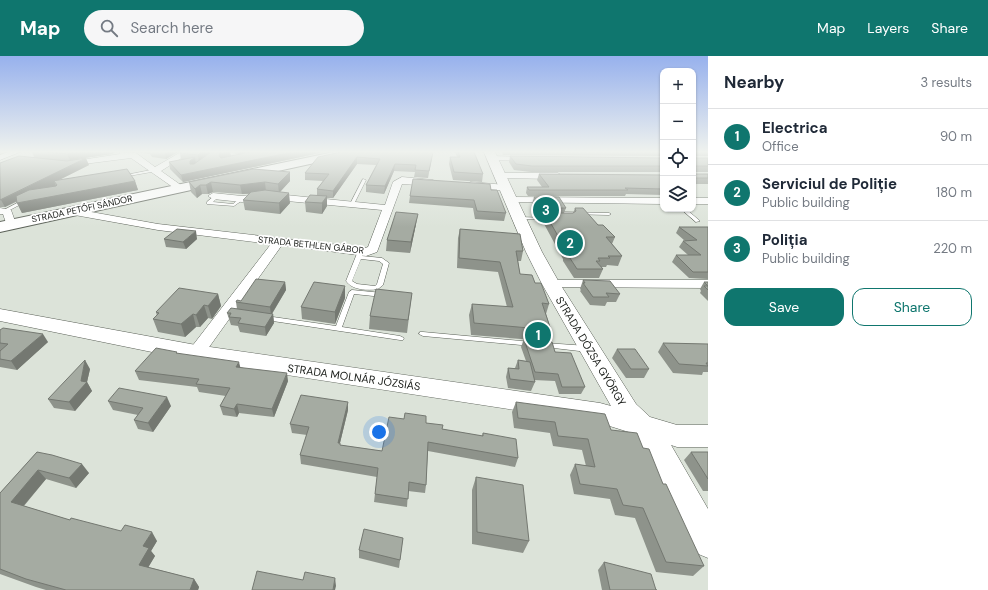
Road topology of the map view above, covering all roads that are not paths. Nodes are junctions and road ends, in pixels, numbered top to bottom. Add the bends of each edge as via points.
1 (165, 177) edge
2 (233, 177) edge
3 (560, 177) edge
4 (364, 180) dead end
5 (503, 182) edge
6 (441, 183) edge
7 (464, 185) edge
8 (180, 188) junction
9 (215, 196) dead end
10 (32, 197) edge
11 (660, 201) edge
12 (696, 201) edge
13 (708, 201) edge
14 (352, 204) junction
15 (560, 204) edge
16 (389, 208) junction
17 (69, 211) junction
18 (687, 212) edge
19 (566, 213) junction
20 (609, 214) dead end
21 (4, 218) edge
22 (556, 219) edge
23 (563, 219) edge
24 (698, 220) dead end
25 (279, 242) junction
26 (360, 254) junction
27 (551, 284) junction
28 (708, 284) edge
29 (393, 296) edge
30 (0, 315) edge
31 (259, 317) edge
32 (338, 329) junction
33 (423, 334) dead end
34 (400, 338) dead end
35 (589, 349) junction
36 (196, 353) junction
37 (641, 425) junction
38 (708, 436) edge
39 (708, 541) edge

1 - 8 street
2 - 8 main road, STRADA PETŐFI SÁNDOR
3 - 5 street
4 - 14 lane
5 - 7 street
5 - 11 street
5 - 22 lane
5 - 27 street, STRADA DÓZSA GYÖRGY
6 - 16 street, STRADA BETHLEN GÁBOR via 402,180 398,182
8 - 17 main road, STRADA PETŐFI SÁNDOR
9 - 14 street via 242,199 266,196
10 - 21 lane
12 - 13 street
14 - 16 street
15 - 19 lane
16 - 26 street, STRADA BETHLEN GÁBOR via 373,249
17 - 21 main road, STRADA PETŐFI SÁNDOR
17 - 25 street, STRADA BETHLEN GÁBOR via 158,227
18 - 24 lane
19 - 20 lane
19 - 23 lane via 570,219
25 - 26 street, STRADA BETHLEN GÁBOR
25 - 36 street via 231,313
26 - 26 lane via 349,281 356,286 376,288 380,285 386,263
27 - 28 street
27 - 35 street, STRADA DÓZSA GYÖRGY
29 - 32 lane via 352,292
30 - 36 street, STRADA MOLNÁR JÓZSIÁS
31 - 32 lane
32 - 34 lane
33 - 35 lane
35 - 37 street, STRADA DÓZSA GYÖRGY via 627,411
36 - 37 street, STRADA MOLNÁR JÓZSIÁS via 600,413
37 - 38 street, STRADA MOLNÁR JÓZSIÁS via 677,436
37 - 39 street, STRADA DÓZSA GYÖRGY via 665,462

